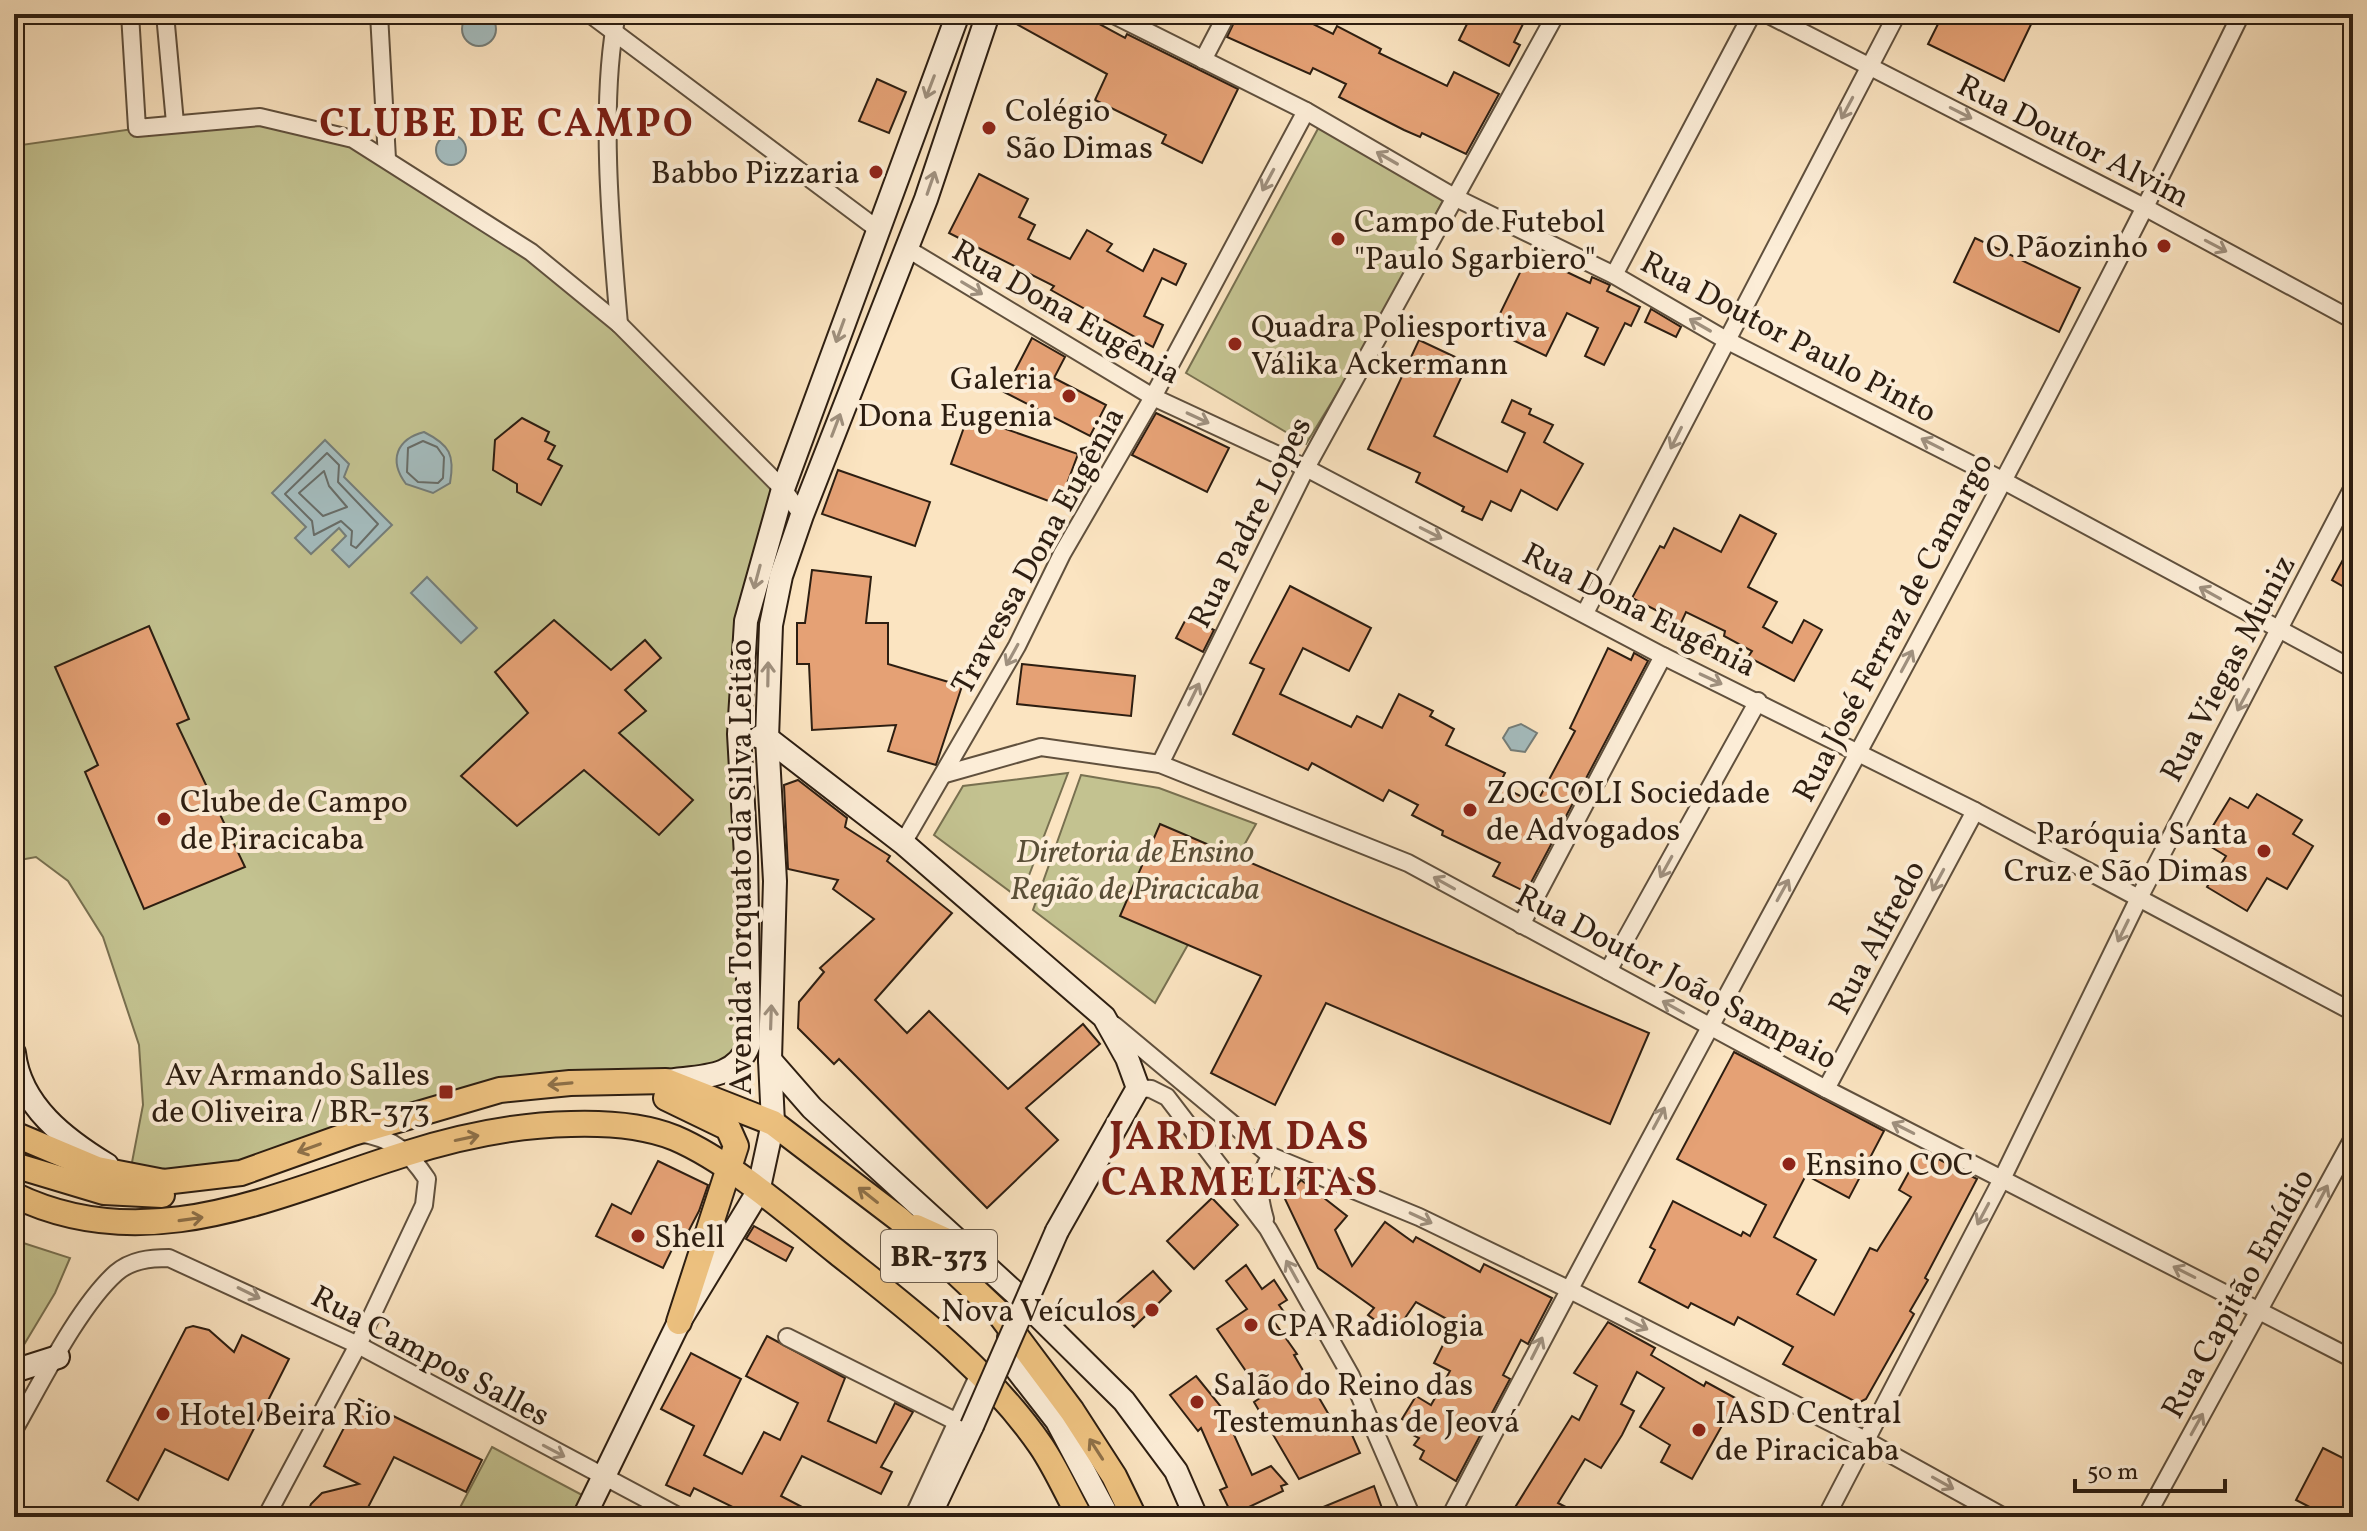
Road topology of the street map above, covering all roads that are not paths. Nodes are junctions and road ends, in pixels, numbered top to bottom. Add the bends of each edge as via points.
1 (130, 14) edge
2 (165, 14) edge
3 (379, 14) edge
4 (590, 14) edge
5 (958, 14) edge
6 (988, 14) edge
7 (1112, 14) edge
8 (1227, 14) edge
9 (1556, 14) edge
10 (1752, 14) edge
11 (1767, 14) edge
12 (1897, 14) edge
13 (2241, 14) edge
14 (615, 22) edge
15 (1203, 60) junction
16 (1869, 65) junction
17 (1306, 111) junction
18 (175, 123) junction
19 (387, 159) junction
20 (893, 182) junction
21 (1454, 197) junction
22 (2146, 208) junction
23 (876, 228) junction
24 (906, 248) junction
25 (1614, 275) junction
26 (2353, 320) edge
27 (619, 324) junction
28 (1726, 340) junction
29 (1153, 397) junction
30 (1306, 468) junction
31 (2002, 480) junction
32 (2353, 487) edge
33 (783, 489) junction
34 (802, 515) junction
35 (1585, 613) junction
36 (2279, 631) junction
37 (1663, 656) junction
38 (2353, 669) edge
39 (1758, 701) junction
40 (739, 734) junction
41 (767, 738) junction
42 (1858, 755) junction
43 (1160, 764) junction
44 (945, 774) junction
45 (1975, 811) junction
46 (903, 843) junction
47 (2139, 898) junction
48 (1521, 925) junction
49 (1608, 971) junction
50 (2353, 1012) edge
51 (1104, 1017) junction
52 (1708, 1026) junction
53 (14, 1053) edge
54 (770, 1060) junction
55 (666, 1081) junction
56 (610, 1082) junction
57 (1138, 1088) junction
58 (1826, 1089) junction
59 (773, 1123) junction
60 (353, 1133) junction
61 (14, 1134) edge
62 (2353, 1138) edge
63 (409, 1152) junction
64 (1271, 1156) junction
65 (14, 1165) edge
66 (730, 1170) junction
67 (241, 1173) junction
68 (129, 1178) junction
69 (2002, 1179) junction
70 (758, 1192) junction
71 (14, 1195) edge
72 (899, 1219) junction
73 (1268, 1229) junction
74 (965, 1249) junction
75 (1568, 1289) junction
76 (2260, 1310) junction
77 (679, 1322) junction
78 (787, 1337) dead end
79 (1009, 1338) junction
80 (358, 1345) junction
81 (58, 1357) junction
82 (2353, 1359) edge
83 (14, 1371) edge
84 (979, 1374) junction
85 (966, 1424) junction
86 (14, 1430) edge
87 (1865, 1440) junction
88 (603, 1477) junction
89 (266, 1517) edge
90 (584, 1517) edge
91 (680, 1517) edge
92 (913, 1517) edge
93 (929, 1517) edge
94 (1080, 1517) edge
95 (1108, 1517) edge
96 (1134, 1517) edge
97 (1196, 1517) edge
98 (1412, 1517) edge
99 (1450, 1517) edge
100 (1826, 1517) edge
101 (2004, 1517) edge
102 (2146, 1517) edge

1 - 18 street via 137,128
2 - 18 street
3 - 19 street
4 - 14 street
5 -> 20 main road, Avenida Torquato da Silva Leitão
24 -> 6 main road, Avenida Torquato da Silva Leitão
7 - 15 street, Rua Doutor Paulo Pinto
8 - 15 street
9 - 21 street, Rua Padre Lopes
10 - 25 street
11 - 16 street, Rua Doutor Alvim
12 - 16 street
13 - 22 street, Rua José Ferraz de Camargo
14 - 23 street
14 - 27 street via 610,132
15 - 17 street, Rua Doutor Paulo Pinto
16 -> 22 street, Rua Doutor Alvim
16 -> 28 street
21 -> 17 street, Rua Doutor Paulo Pinto
17 -> 29 street, Travessa Dona Eugênia
18 - 19 street via 260,117 297,123 353,139
19 - 27 street via 531,252
20 - 23 main road, Avenida Torquato da Silva Leitão
20 - 24 main road via 889,211
21 - 25 street, Rua Doutor Paulo Pinto
21 - 30 street, Rua Padre Lopes
22 -> 26 street, Rua Doutor Alvim
22 - 31 street, Rua José Ferraz de Camargo
23 -> 33 main road, Avenida Torquato da Silva Leitão
24 -> 29 street, Rua Dona Eugênia
34 -> 24 main road, Avenida Torquato da Silva Leitão
28 -> 25 street, Rua Doutor Paulo Pinto
27 - 33 street
31 -> 28 street, Rua Doutor Paulo Pinto
28 -> 35 street
29 -> 30 street, Rua Dona Eugênia
29 -> 44 street, Travessa Dona Eugênia
30 -> 35 street, Rua Dona Eugênia
43 -> 30 street, Rua Padre Lopes
36 -> 31 street, Rua Doutor Paulo Pinto
42 -> 31 street, Rua José Ferraz de Camargo
32 - 36 street, Rua Viegas Muniz
33 - 34 street
33 -> 40 main road, Avenida Torquato da Silva Leitão via 746,621
41 -> 34 main road, Avenida Torquato da Silva Leitão via 771,625
35 - 37 street, Rua Dona Eugênia
36 - 38 street, Rua Doutor Paulo Pinto
36 -> 47 street, Rua Viegas Muniz
37 -> 39 street, Rua Dona Eugênia
37 - 48 street
39 - 42 street, Rua Dona Eugênia
39 -> 49 street
40 - 41 main road
40 - 55 main road, Avenida Torquato da Silva Leitão via 749,1044 743,1061 730,1070
41 - 46 main road
54 -> 41 main road, Avenida Torquato da Silva Leitão via 775,881
42 - 45 street, Rua Dona Eugênia
52 -> 42 street, Rua José Ferraz de Camargo
43 - 44 street, Rua Doutor João Sampaio via 1041,747
48 -> 43 street, Rua Doutor João Sampaio via 1408,863
44 - 46 street, Travessa Dona Eugênia
45 - 47 street, Rua Dona Eugênia
45 -> 58 street, Rua Alfredo
46 - 51 main road
47 - 50 street, Rua Dona Eugênia
47 -> 69 street, Rua Viegas Muniz
48 - 49 street, Rua Doutor João Sampaio
52 -> 49 street, Rua Doutor João Sampaio
51 - 57 main road
51 - 64 street
52 - 58 street, Rua Doutor João Sampaio
75 -> 52 street, Rua José Ferraz de Camargo
53 - 68 main road, BR-373 via 28,1093 66,1141
54 - 59 main road, Avenida Torquato da Silva Leitão
54 - 74 main road via 812,1108
55 - 56 main road, BR-373
55 - 59 main road, BR-373
56 -> 60 main road, BR-373 via 500,1090
56 - 66 main road via 670,1099 728,1128 736,1146
57 - 73 street via 1167,1097
57 - 79 main road, bridge via 1057,1231
69 -> 58 street, Rua Doutor João Sampaio
59 - 70 main road, Avenida Torquato da Silva Leitão
72 -> 59 main road, BR-373
60 - 63 street via 392,1142
60 -> 67 main road, BR-373
61 - 68 main road
76 -> 62 street, Rua Capitão Emídio
63 -> 66 main road via 510,1129 598,1123 674,1138
71 -> 63 main road via 85,1218 183,1221 245,1207
63 - 80 street via 427,1179 424,1205
64 - 73 street via 1258,1186
64 -> 75 street via 1419,1217
65 - 67 main road via 74,1185 131,1195 191,1190
66 - 70 main road
66 - 77 main road
67 - 68 main road, BR-373 via 164,1182
76 -> 69 street, Rua Doutor João Sampaio
69 -> 87 street, Rua Viegas Muniz
70 - 77 main road, Avenida Torquato da Silva Leitão
70 - 84 main road via 888,1292
72 - 74 main road
96 -> 72 main road, BR-373 via 1072,1411 998,1312
98 -> 73 street via 1351,1376
74 - 97 main road via 1124,1401 1176,1471
75 -> 87 street
99 -> 75 street, Rua José Ferraz de Camargo
76 - 82 street, Rua Doutor João Sampaio
102 -> 76 street, Rua Capitão Emídio
77 - 88 main road, Avenida Torquato da Silva Leitão
78 - 85 street
79 - 85 main road, bridge
79 - 95 main road via 1018,1371 1057,1421
81 -> 80 street, Rua Campos Salles via 85,1311 117,1272 150,1258 190,1265
80 -> 88 street, Rua Campos Salles
80 - 89 street
81 - 83 main road
81 - 86 street
84 - 85 street
84 - 94 main road via 1040,1446
85 - 92 street
85 - 93 main road
87 - 100 street, Rua Viegas Muniz
87 -> 101 street
88 - 90 main road, Avenida Torquato da Silva Leitão
88 - 91 street, Rua Campos Salles

